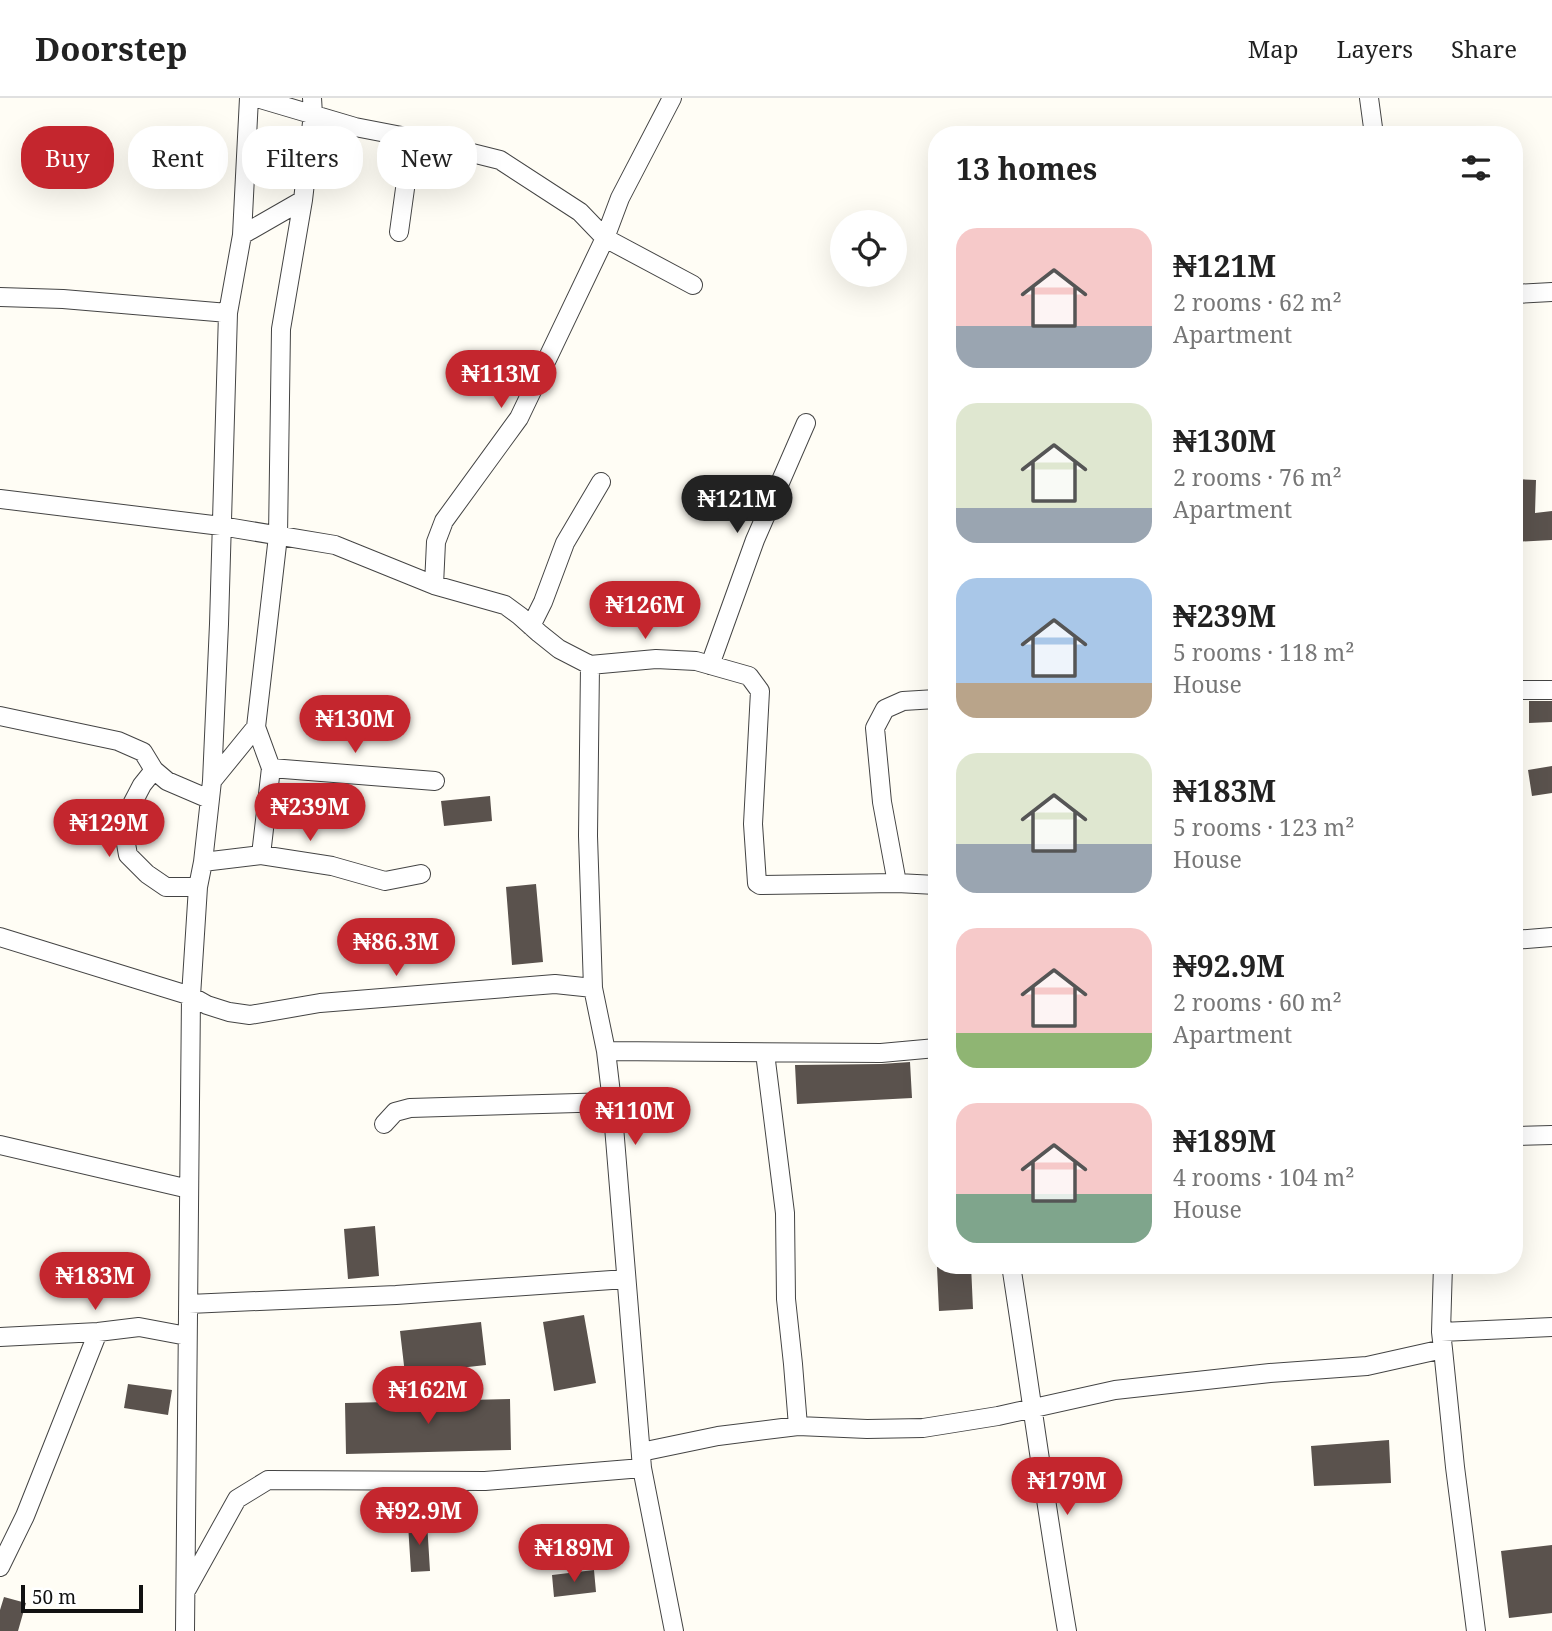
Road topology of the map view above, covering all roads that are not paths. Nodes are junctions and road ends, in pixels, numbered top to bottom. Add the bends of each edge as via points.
1 (249, 98) edge
2 (257, 98) edge
3 (672, 98) edge
4 (1369, 98) edge
5 (312, 106) edge
6 (1373, 126) edge
7 (377, 131) edge
8 (477, 154) edge
9 (405, 189) edge
10 (303, 200) junction
11 (400, 232) dead end
12 (242, 235) junction
13 (605, 238) junction
14 (692, 285) dead end
15 (1552, 292) edge
16 (1523, 294) edge
17 (0, 297) edge
18 (228, 313) junction
19 (806, 423) dead end
20 (601, 482) dead end
21 (0, 499) edge
22 (221, 526) junction
23 (278, 536) junction
24 (434, 585) junction
25 (531, 626) junction
26 (590, 664) junction
27 (710, 664) junction
28 (1523, 690) edge
29 (1552, 690) edge
30 (928, 700) edge
31 (0, 716) edge
32 (256, 727) junction
33 (271, 768) junction
34 (154, 770) junction
35 (435, 780) dead end
36 (212, 781) junction
37 (209, 799) junction
38 (261, 855) junction
39 (203, 862) junction
40 (421, 874) dead end
41 (898, 883) junction
42 (928, 885) edge
43 (198, 887) junction
44 (0, 937) edge
45 (1552, 937) edge
46 (1523, 939) edge
47 (593, 988) junction
48 (191, 996) junction
49 (928, 1049) edge
50 (606, 1051) junction
51 (765, 1053) junction
52 (612, 1102) junction
53 (384, 1124) dead end
54 (1552, 1135) edge
55 (1523, 1136) edge
56 (0, 1145) edge
57 (189, 1189) junction
58 (1012, 1274) edge
59 (1443, 1274) edge
60 (626, 1279) junction
61 (189, 1304) junction
62 (1552, 1327) edge
63 (98, 1332) junction
64 (187, 1336) junction
65 (0, 1337) edge
66 (1442, 1340) junction
67 (1034, 1408) junction
68 (798, 1426) junction
69 (642, 1460) junction
70 (8, 1533) edge
71 (0, 1567) edge
72 (186, 1592) junction
73 (185, 1631) edge
74 (674, 1631) edge
75 (1067, 1631) edge
76 (1476, 1631) edge

1 - 12 street
2 - 5 street
3 - 13 street via 620,198
4 - 6 street
5 - 7 street via 355,127
5 - 10 street
8 - 13 street via 500,160 580,212
9 - 11 street
10 - 12 street
10 - 23 street via 281,329
12 - 18 street
13 - 14 street
13 - 24 street via 519,418 444,521 436,542
15 - 16 street
17 - 18 street
18 - 22 street
19 - 27 street via 755,540
20 - 25 street via 565,543
21 - 22 street
22 - 23 street
22 - 36 street
23 - 24 street via 335,545
23 - 32 street
24 - 25 street via 505,605
25 - 26 street via 559,649
26 - 27 street via 656,659
26 - 47 street via 588,836
27 - 41 street via 749,676 760,691 752,824 757,883
28 - 29 street
30 - 41 street via 904,701 885,709 875,728 882,802
31 - 34 street via 118,741 143,752
32 - 33 street
32 - 36 street
33 - 35 street
33 - 38 street
34 - 37 street via 167,781
34 - 43 street via 130,808 125,838 128,855 166,887
36 - 37 street
37 - 39 street
38 - 39 street
38 - 40 street via 332,866 385,881
39 - 43 street
41 - 42 street
43 - 48 street
44 - 48 street
45 - 46 street
47 - 48 street via 555,984 320,1003 250,1015 207,1005
47 - 50 street
48 - 57 street
49 - 51 street
50 - 51 street
50 - 52 street
51 - 68 street via 785,1213 786,1299
52 - 53 street via 410,1108 395,1112
52 - 60 street
54 - 55 street
56 - 57 street
57 - 61 street
58 - 67 street
59 - 66 street
60 - 61 street
60 - 69 street
61 - 64 street
62 - 66 street
63 - 64 street via 139,1327
63 - 65 street
63 - 70 street via 25,1516
64 - 72 street
66 - 67 street via 1367,1366 1115,1390
66 - 76 street
67 - 68 street via 923,1428
67 - 75 street
68 - 69 street via 718,1436
69 - 72 street via 485,1481 268,1480 237,1499
69 - 74 street
70 - 71 street
72 - 73 street

